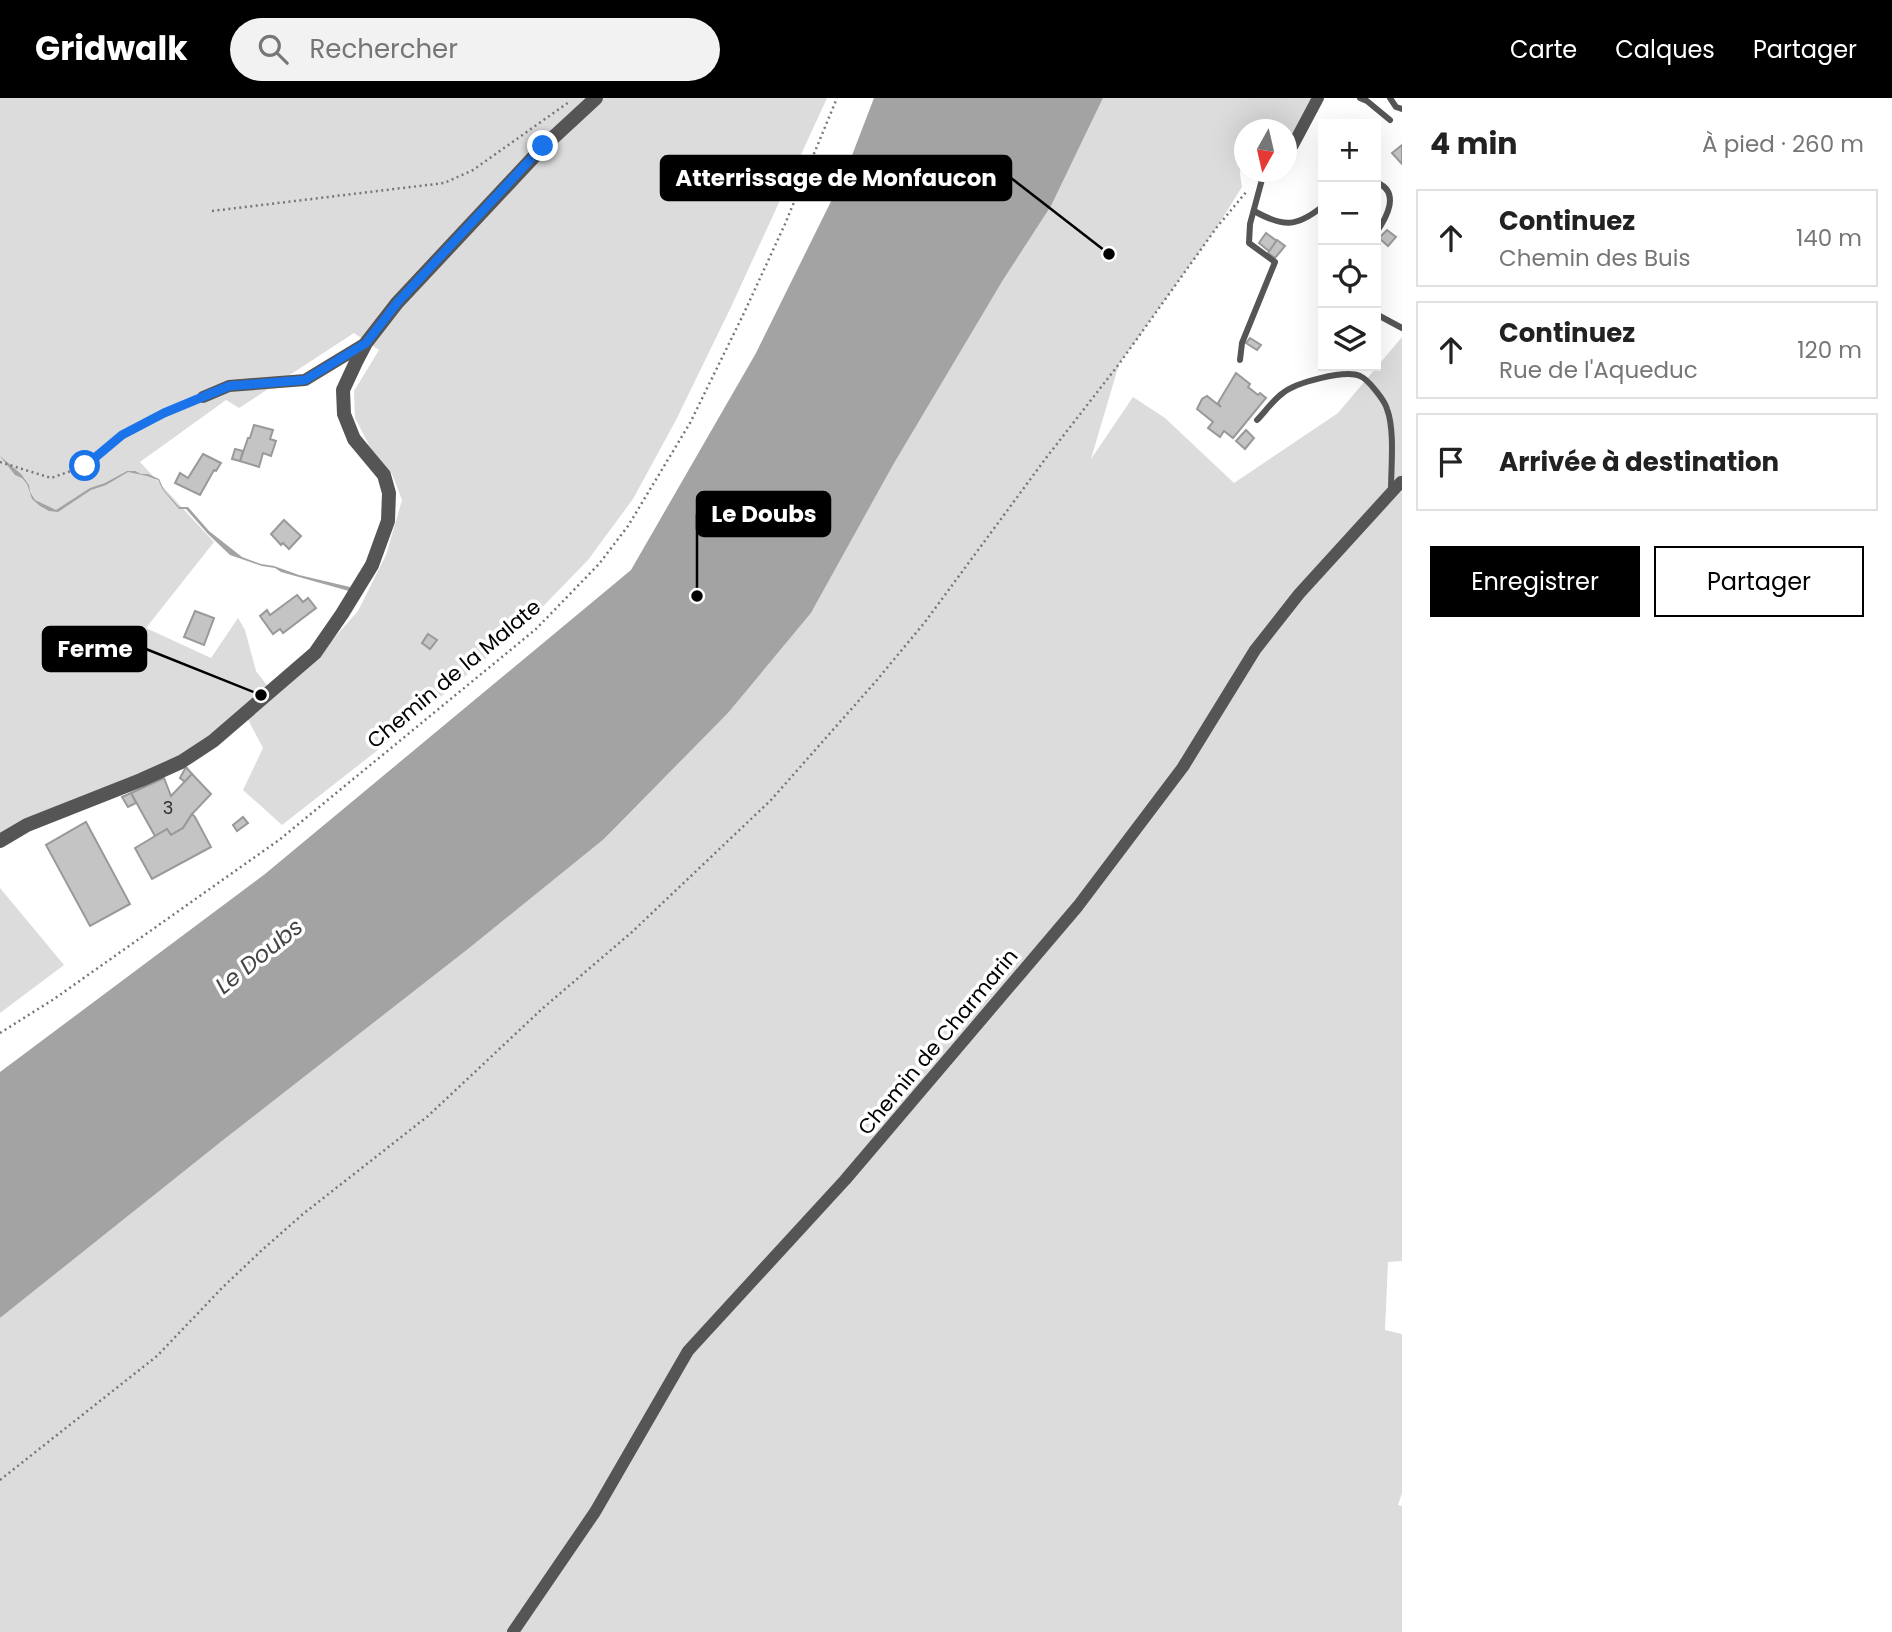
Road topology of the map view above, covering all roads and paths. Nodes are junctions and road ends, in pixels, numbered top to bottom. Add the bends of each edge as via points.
1 (837, 98) edge
2 (1318, 98) edge
3 (1360, 98) edge
4 (1390, 98) edge
5 (591, 102) edge
6 (1402, 109) edge
7 (1390, 120) dead end
8 (1297, 137) edge
9 (1256, 182) edge
10 (1262, 182) edge
11 (1381, 184) edge
12 (1318, 209) edge
13 (212, 211) dead end
14 (1254, 211) junction
15 (1381, 226) edge
16 (1381, 317) edge
17 (1402, 328) edge
18 (366, 343) junction
19 (1240, 360) dead end
20 (203, 397) joint
21 (1257, 421) dead end
22 (0, 462) edge
23 (1398, 485) edge
24 (0, 841) edge
25 (0, 1033) edge
26 (0, 1480) edge
27 (513, 1632) edge

1 - 25 path, Chemin de la Malate via 785,224 690,423 635,516 599,564 536,629 279,840
2 - 8 street
3 - 7 lane
4 - 6 lane
5 - 13 path via 568,102 474,170 444,183
5 - 18 street via 543,146 397,303
9 - 26 path via 1217,227 925,622 771,800 428,1116 261,1251 157,1356
10 - 14 lane
11 - 15 lane via 1390,201
12 - 14 lane via 1289,224
14 - 19 lane via 1250,243 1275,262 1242,342
16 - 17 lane
18 - 20 street via 305,380 229,386
18 - 24 street via 343,390 344,414 354,439 384,475 388,521 372,565 315,653 213,741 181,762 27,825
20 - 22 path via 122,435 85,466 51,478
21 - 23 lane via 1284,392 1315,379 1344,373 1360,376 1387,408
23 - 27 street, Chemin de Charmarin via 1255,650 1183,768 1078,906 845,1180 688,1351 595,1512

